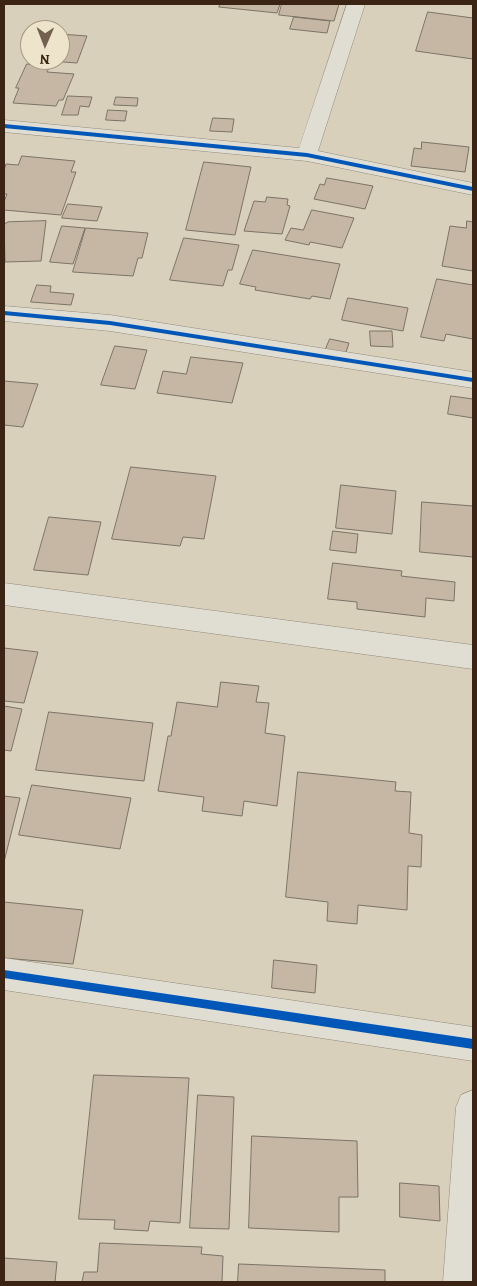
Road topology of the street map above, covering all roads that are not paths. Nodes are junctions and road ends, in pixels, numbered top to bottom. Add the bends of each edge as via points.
1 (356, 4) edge
2 (4, 126) edge
3 (307, 155) junction
4 (473, 189) edge
5 (4, 313) edge
6 (473, 380) edge
7 (4, 594) edge
8 (473, 657) edge
9 (4, 974) edge
10 (473, 1044) edge
11 (473, 1106) edge
12 (462, 1282) edge

1 - 3 street
2 - 3 street
3 - 4 street
5 - 6 street via 110,323
7 - 8 street
9 - 10 street
11 - 12 street

